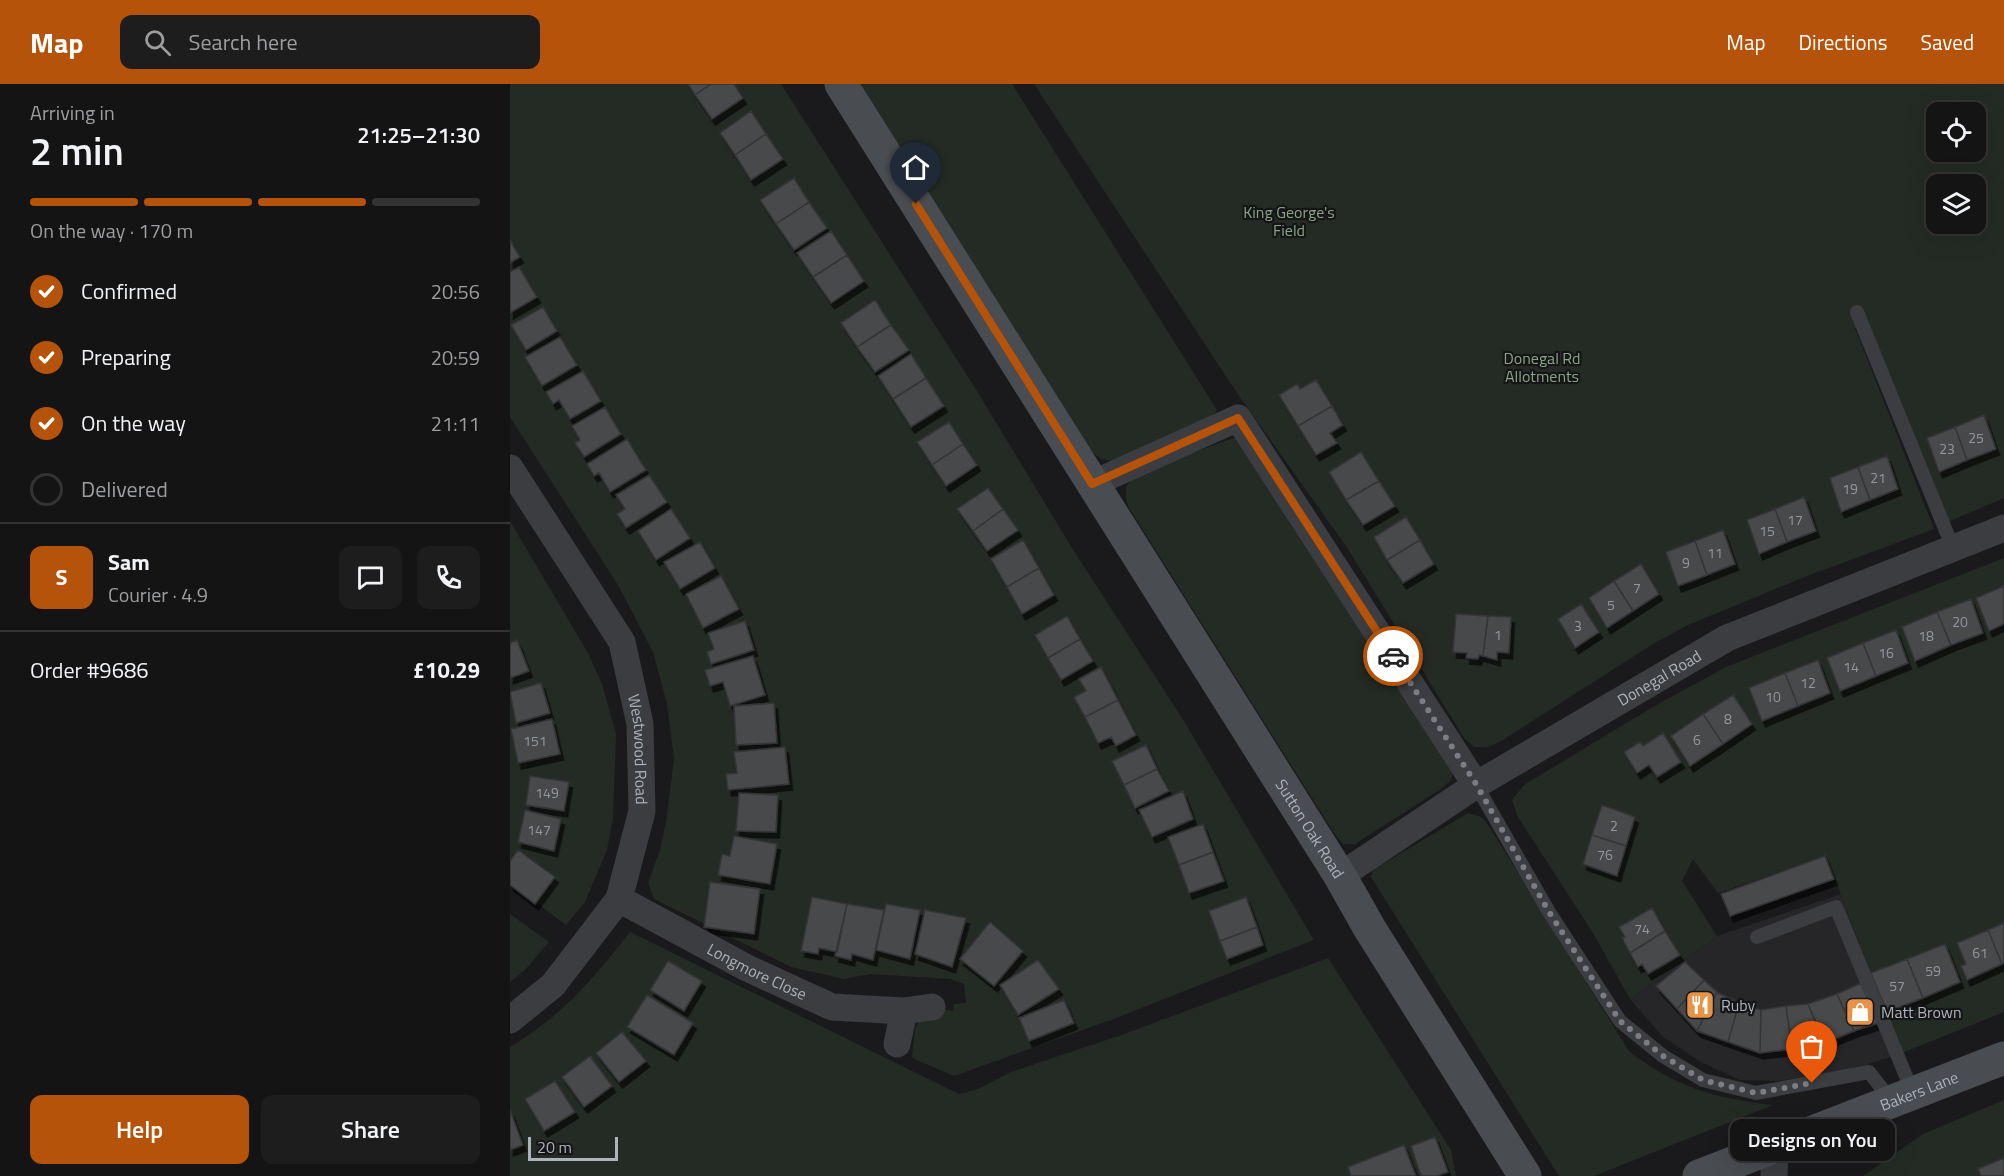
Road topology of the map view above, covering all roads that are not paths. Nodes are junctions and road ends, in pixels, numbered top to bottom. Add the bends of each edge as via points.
1 (841, 84) edge
2 (1857, 312) dead end
3 (510, 468) edge
4 (1092, 484) junction
5 (2004, 528) edge
6 (1953, 548) junction
7 (1476, 784) junction
8 (1340, 876) junction
9 (619, 899) junction
10 (1757, 937) dead end
11 (932, 1007) dead end
12 (904, 1011) junction
13 (510, 1020) edge
14 (897, 1044) dead end
15 (2004, 1058) edge
16 (1902, 1097) junction
17 (1774, 1161) edge
18 (1525, 1176) edge
19 (1699, 1176) edge

1 - 4 main road, Sutton Oak Road
2 - 6 lane
3 - 9 street, Westwood Road via 622,642 640,724 642,812
4 - 7 street via 1238,418
4 - 8 main road, Sutton Oak Road
5 - 6 street, Donegal Road
6 - 7 street, Donegal Road via 1727,638
7 - 8 street, Donegal Road
7 - 16 lane via 1549,912 1620,1021 1663,1056 1703,1080 1756,1093 1869,1072
8 - 18 main road, Sutton Oak Road
9 - 12 street, Longmore Close via 747,968 832,1007
9 - 13 street, Westwood Road via 553,985
10 - 16 lane via 1836,908
11 - 12 street, Longmore Close
12 - 14 street
15 - 16 main road, Bakers Lane
16 - 17 main road, Bakers Lane
17 - 19 main road, Bakers Lane

